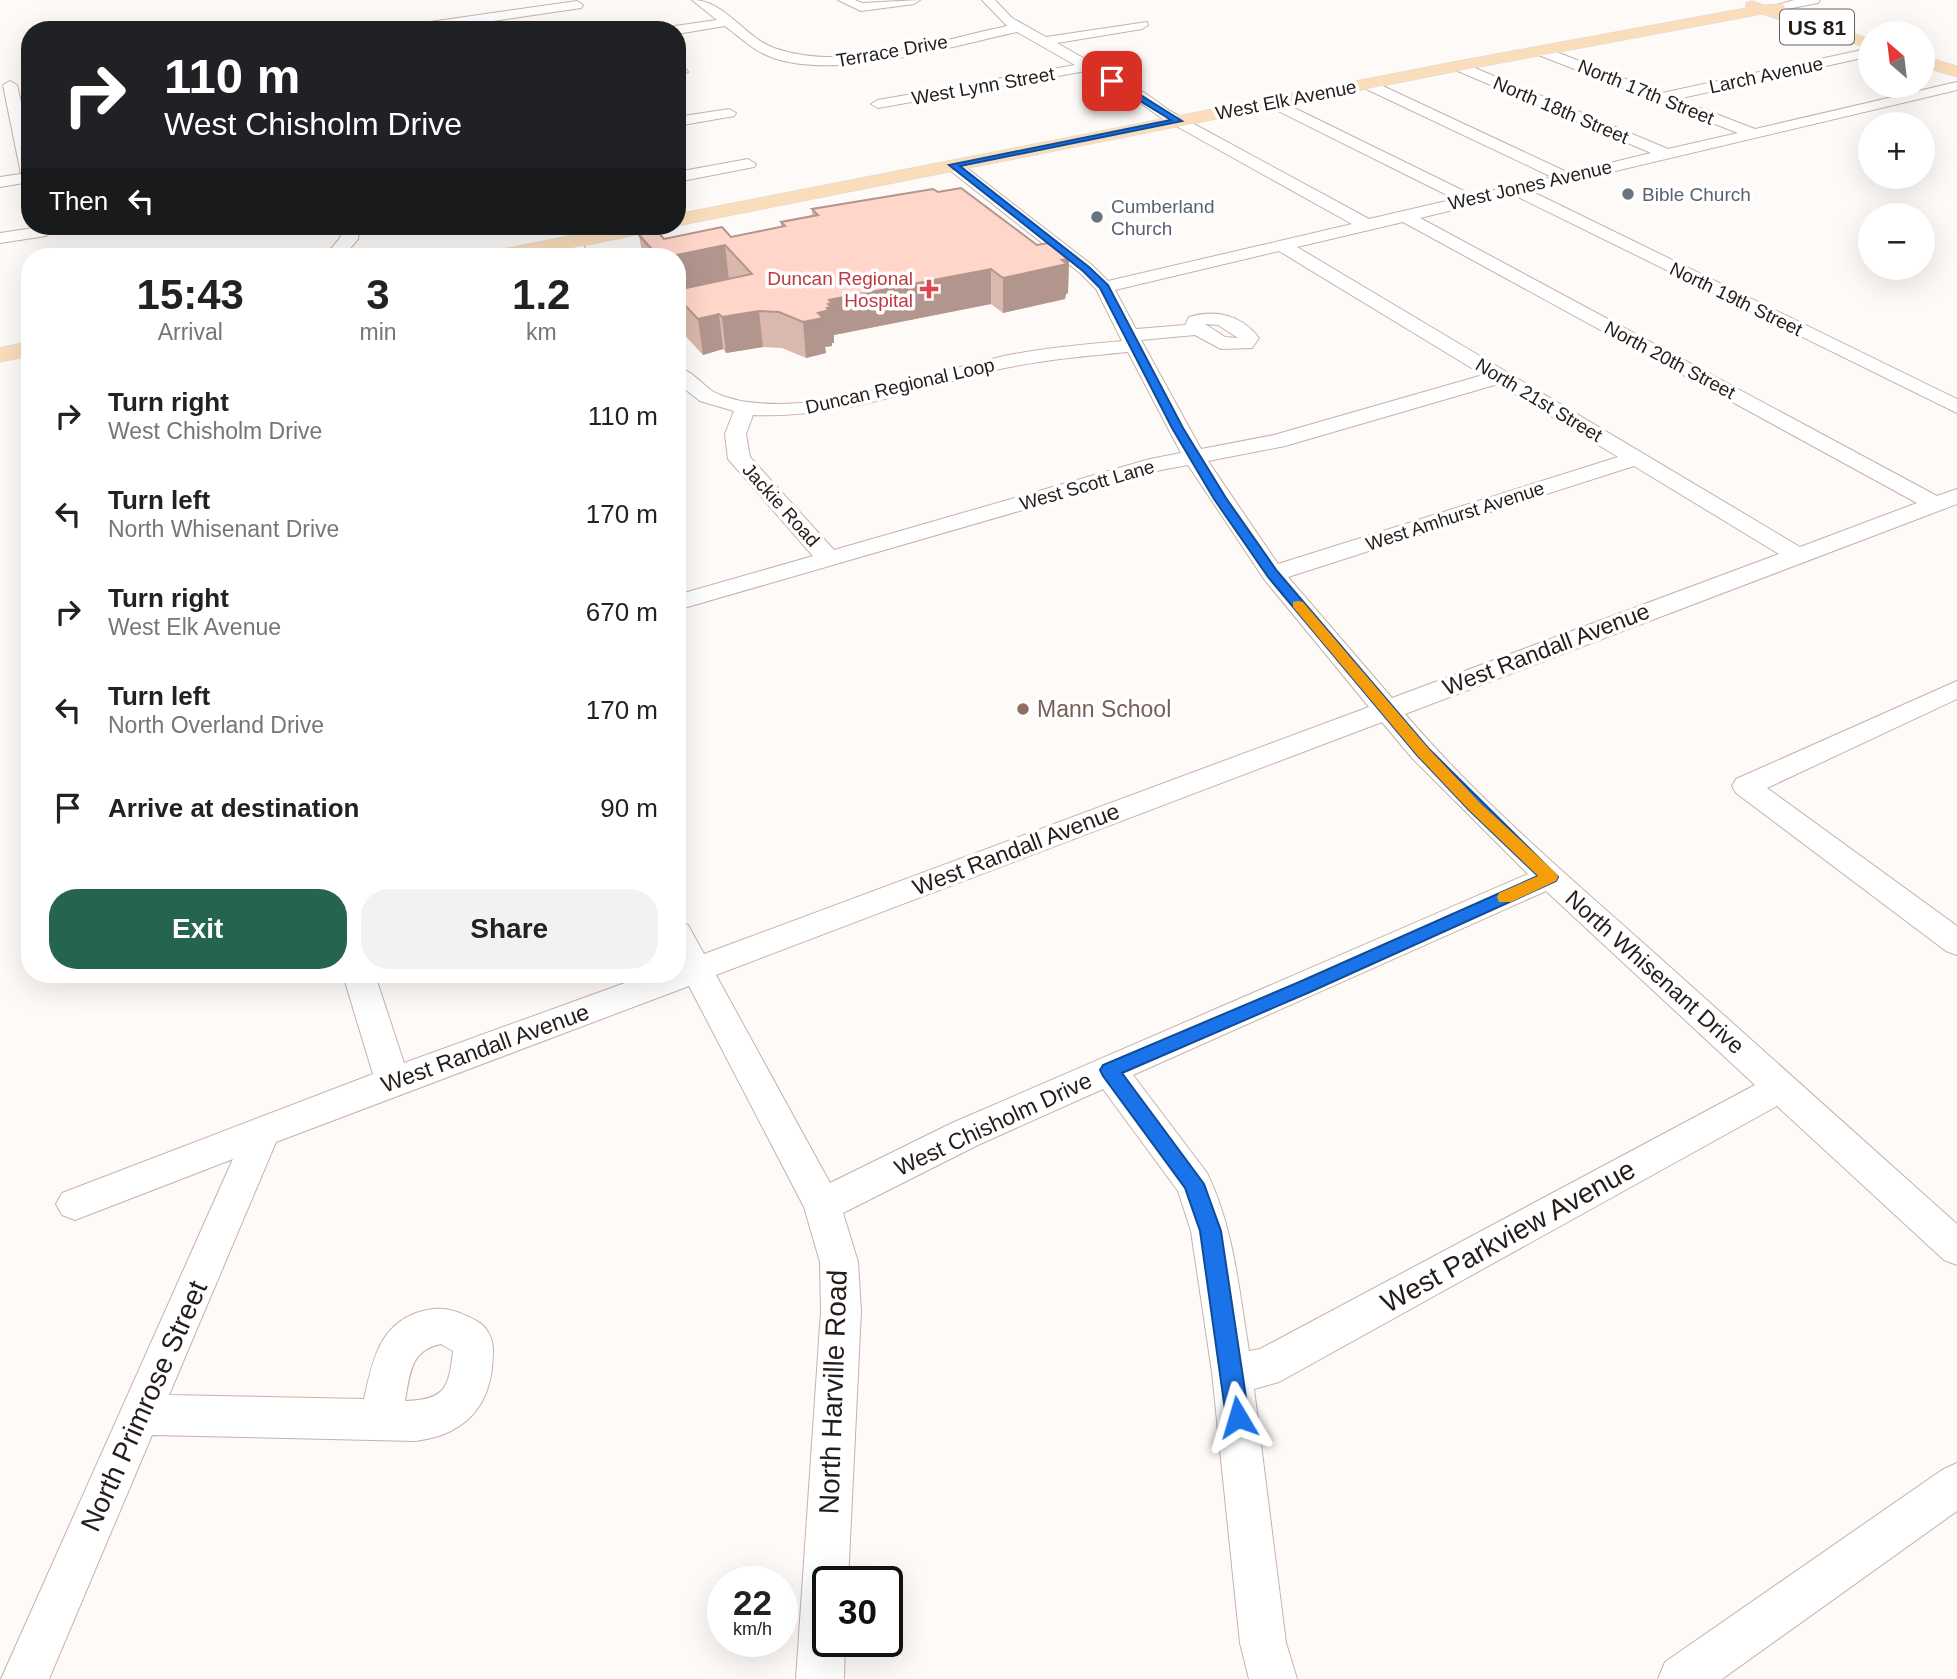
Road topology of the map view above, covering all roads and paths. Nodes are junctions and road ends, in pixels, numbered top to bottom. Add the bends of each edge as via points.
1 (698, 0) edge
2 (844, 0) edge
3 (914, 0) edge
4 (1012, 0) edge
5 (1735, 0) edge
6 (1814, 0) edge
7 (990, 2) edge
8 (592, 3) edge
9 (1765, 6) edge
10 (482, 21) edge
11 (728, 22) junction
12 (1151, 24) dead end
13 (686, 28) edge
14 (1018, 28) junction
15 (1858, 34) edge
16 (1858, 39) edge
17 (1042, 42) junction
18 (1541, 51) junction
19 (1858, 55) edge
20 (1936, 62) edge
21 (1458, 66) junction
22 (1936, 66) edge
23 (1087, 67) junction
24 (1956, 73) edge
25 (1367, 84) junction
26 (5, 86) edge
27 (1661, 98) junction
28 (1273, 103) junction
29 (878, 104) dead end
30 (729, 113) dead end
31 (686, 120) edge
32 (1178, 121) junction
33 (19, 130) junction
34 (0, 132) edge
35 (1751, 134) junction
36 (21, 140) edge
37 (1663, 153) junction
38 (748, 164) dead end
39 (953, 165) junction
40 (686, 175) edge
41 (1566, 177) junction
42 (21, 179) edge
43 (0, 182) edge
44 (1516, 190) junction
45 (1469, 200) junction
46 (1403, 215) junction
47 (686, 218) edge
48 (1365, 224) junction
49 (32, 235) edge
50 (617, 235) edge
51 (0, 239) edge
52 (1281, 245) junction
53 (582, 248) edge
54 (1104, 287) junction
55 (1199, 329) dead end
56 (1131, 341) junction
57 (21, 351) edge
58 (0, 355) edge
59 (1499, 377) junction
60 (686, 382) edge
61 (1957, 407) edge
62 (745, 410) junction
63 (1196, 456) junction
64 (1637, 458) junction
65 (1947, 500) edge
66 (1797, 555) junction
67 (829, 559) junction
68 (1273, 574) junction
69 (686, 600) edge
70 (1957, 690) edge
71 (1385, 709) junction
72 (1550, 877) junction
73 (1957, 943) edge
74 (686, 951) edge
75 (696, 970) junction
76 (686, 974) edge
77 (362, 983) edge
78 (661, 983) edge
79 (1110, 1070) junction
80 (393, 1081) junction
81 (1781, 1087) junction
82 (262, 1133) junction
83 (75, 1203) dead end
84 (822, 1205) junction
85 (1957, 1248) edge
86 (1232, 1372) junction
87 (140, 1415) junction
88 (380, 1420) dead end
89 (1957, 1485) edge
90 (25, 1679) edge
91 (820, 1679) edge
92 (1273, 1679) edge
93 (1682, 1679) edge

1 - 11 street, Terrace Drive
2 - 3 street via 861,7
4 - 7 street
5 - 9 main road, US 81
6 - 9 street, West Elk Avenue
7 - 14 street
8 - 10 street
9 - 15 main road, US 81
9 - 16 main road, US 81
9 - 18 main road, West Elk Avenue
11 - 13 street
11 - 14 street, Terrace Drive via 776,55 825,63 867,60
12 - 17 street
14 - 17 street
17 - 23 street
18 - 21 main road, West Elk Avenue
18 - 27 street, North 17th Street
19 - 27 street, Larch Avenue
20 - 24 main road
21 - 25 main road, West Elk Avenue
21 - 37 street, North 18th Street
22 - 24 main road
23 - 29 street, West Lynn Street
23 - 32 street
24 - 35 street, West Jones Avenue
25 - 28 main road, West Elk Avenue
25 - 41 street
26 - 33 street
27 - 35 street, North 17th Street
28 - 32 main road, West Elk Avenue
28 - 45 street
30 - 31 street
32 - 39 main road, West Elk Avenue
32 - 48 street
33 - 34 street
33 - 36 street
35 - 37 street, West Jones Avenue
37 - 41 street, West Jones Avenue
38 - 40 street
39 - 47 main road, West Elk Avenue
39 - 54 street, North Whisenant Drive
41 - 44 street, West Jones Avenue
42 - 43 street
44 - 45 street, West Jones Avenue
44 - 61 street, North 19th Street
45 - 46 street, West Jones Avenue
46 - 48 street, West Jones Avenue
46 - 65 street, North 20th Street
48 - 52 street, West Jones Avenue
49 - 51 street
50 - 53 main road
52 - 54 street, West Jones Avenue
52 - 59 street, North 21st Street
54 - 56 street, North Whisenant Drive
55 - 56 street, Duncan Regional Loop
56 - 62 street, Duncan Regional Loop via 1000,363 830,405
56 - 63 street, North Whisenant Drive
57 - 58 main road
59 - 63 street, West Scott Lane via 1277,441
59 - 64 street, North 21st Street
60 - 62 street, Duncan Regional Loop via 700,395
62 - 67 street, Jackie Road via 734,439 739,458
63 - 67 street, West Scott Lane
63 - 68 street, North Whisenant Drive
64 - 66 street, North 21st Street
64 - 68 street, West Amhurst Avenue
65 - 66 street, West Randall Avenue
66 - 71 street, West Randall Avenue
67 - 69 street, West Scott Lane
68 - 71 street, North Whisenant Drive
70 - 73 street via 1746,786
71 - 72 street, North Whisenant Drive via 1475,806
71 - 75 street, West Randall Avenue
72 - 79 street, West Chisholm Drive
72 - 81 street, North Whisenant Drive
74 - 75 street, North Harville Road
75 - 76 street, West Randall Avenue
75 - 84 street, North Harville Road
77 - 80 street
78 - 80 street, West Randall Avenue
79 - 84 street, West Chisholm Drive via 965,1134
79 - 86 street via 1194,1184 1210,1231
80 - 82 street, West Randall Avenue
81 - 85 street, North Whisenant Drive
81 - 86 street, West Parkview Avenue via 1265,1368
82 - 83 street, West Randall Avenue
82 - 87 street, North Primrose Street
84 - 91 street, North Harville Road via 839,1262 841,1311
86 - 92 street via 1263,1643
87 - 88 street
87 - 90 street, North Primrose Street
89 - 93 street

